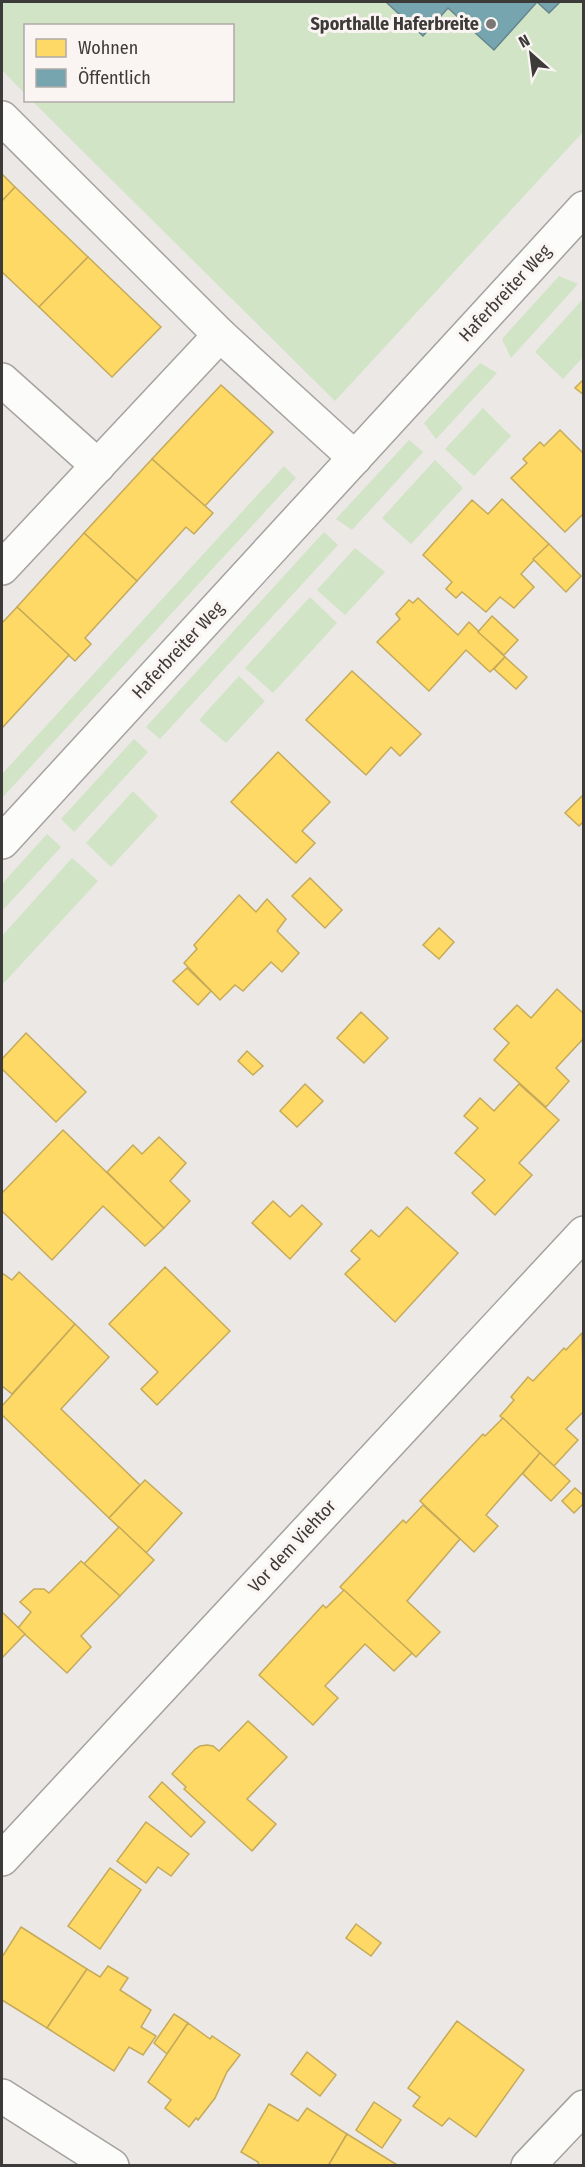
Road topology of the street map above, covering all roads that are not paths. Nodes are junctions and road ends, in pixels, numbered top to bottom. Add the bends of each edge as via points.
1 (2, 117) edge
2 (584, 208) edge
3 (220, 335) junction
4 (2, 380) edge
5 (355, 458) junction
6 (98, 466) junction
7 (2, 568) edge
8 (2, 842) edge
9 (584, 1233) edge
10 (2, 1859) edge
11 (2, 2096) edge
12 (584, 2107) edge
13 (112, 2166) edge
14 (528, 2166) edge

1 - 3 street
2 - 5 street, Haferbreiter Weg
3 - 5 street
3 - 6 street
4 - 6 street
5 - 8 street, Haferbreiter Weg
6 - 7 street
9 - 10 street, Vor dem Viehtor
11 - 13 street
12 - 14 street

